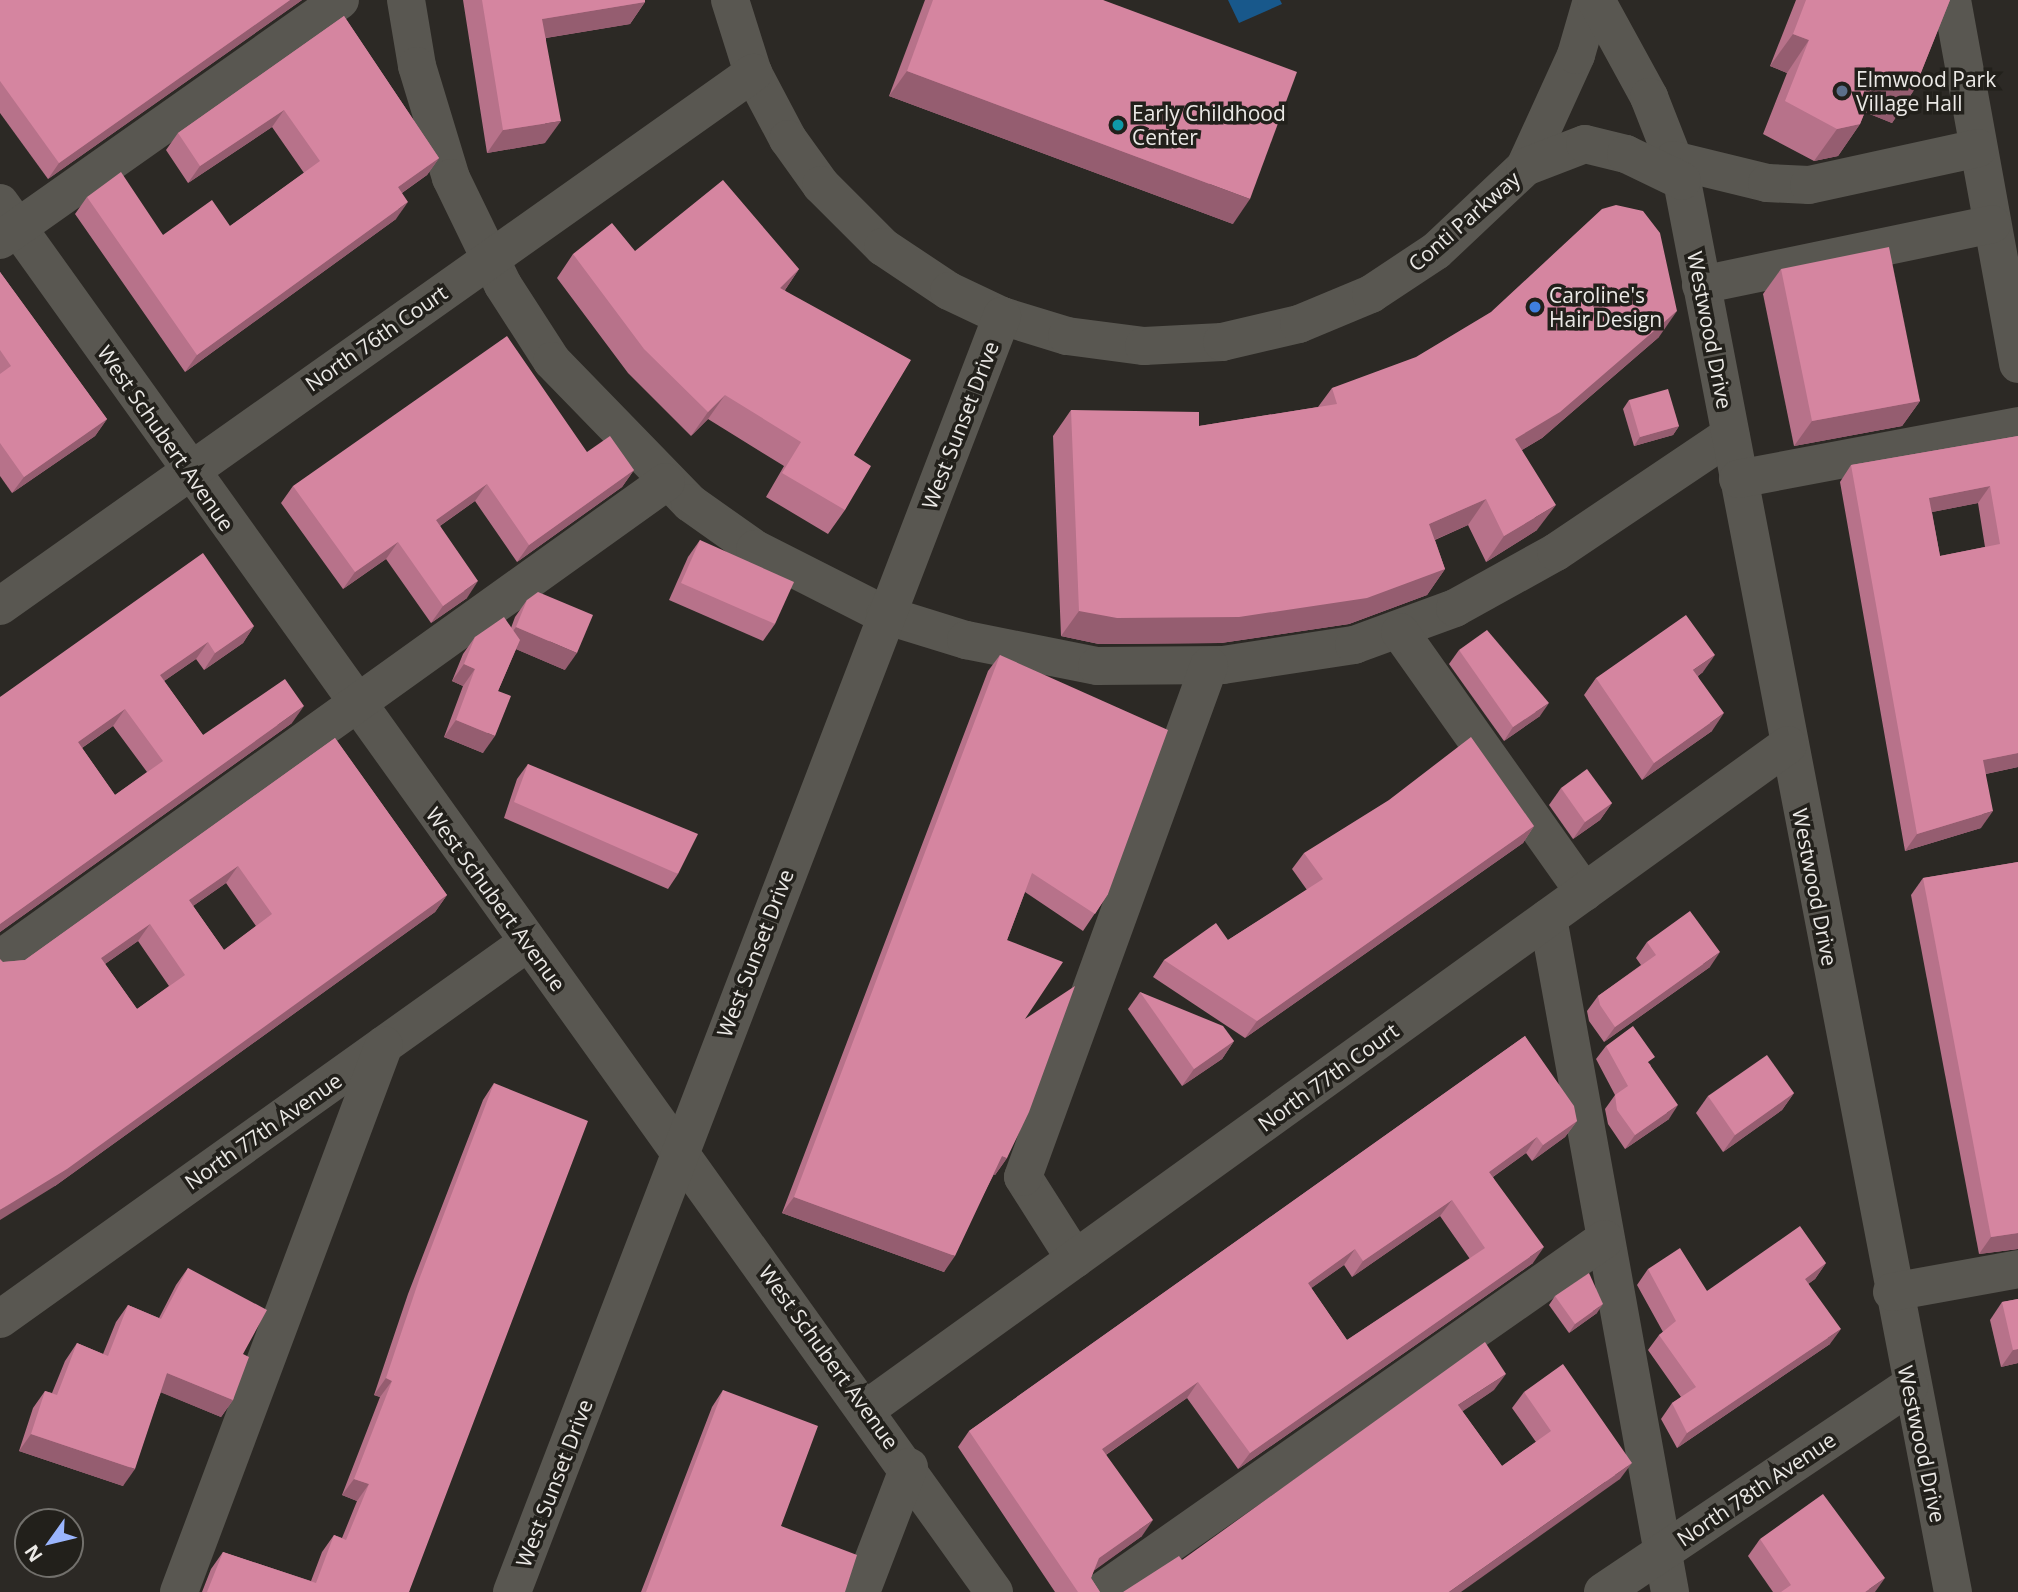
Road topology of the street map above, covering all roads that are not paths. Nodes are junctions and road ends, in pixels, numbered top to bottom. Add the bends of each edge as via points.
1 (340, 0) edge
2 (406, 0) edge
3 (730, 0) edge
4 (1594, 0) edge
5 (1952, 0) edge
6 (753, 73) junction
7 (1978, 148) junction
8 (1525, 167) junction
9 (1678, 170) junction
10 (6, 224) edge
11 (1992, 224) junction
12 (489, 257) junction
13 (1701, 285) junction
14 (1002, 316) junction
15 (2018, 364) edge
16 (2018, 426) edge
17 (1730, 435) junction
18 (189, 471) junction
19 (1738, 479) junction
20 (666, 482) junction
21 (0, 606) edge
22 (884, 615) junction
23 (1400, 632) junction
24 (1209, 666) junction
25 (356, 705) junction
26 (1788, 745) junction
27 (1584, 892) junction
28 (1548, 918) junction
29 (527, 943) junction
30 (0, 959) edge
31 (384, 1045) junction
32 (680, 1151) junction
33 (1605, 1239) junction
34 (1075, 1259) junction
35 (2018, 1269) edge
36 (1892, 1292) junction
37 (0, 1319) edge
38 (1909, 1385) junction
39 (868, 1408) junction
40 (909, 1468) junction
41 (1661, 1553) junction
42 (179, 1592) edge
43 (512, 1592) edge
44 (861, 1592) edge
45 (994, 1592) edge
46 (1101, 1592) edge
47 (1603, 1592) edge
48 (1670, 1592) edge
49 (1953, 1592) edge

1 - 10 street
2 - 12 street via 436,134
3 - 6 street, Conti Parkway
4 - 8 street, Conti Parkway via 1576,55
4 - 9 street, Westwood Drive via 1649,97
5 - 7 street
6 - 12 street, North 76th Court
6 - 14 street, Conti Parkway via 804,163 861,228 916,271
7 - 9 street via 1809,185
7 - 11 street
8 - 9 street via 1585,145
8 - 14 street, Conti Parkway via 1404,274 1335,311 1261,335 1144,346 1067,336
9 - 13 street, Westwood Drive
10 - 18 street, West Schubert Avenue
11 - 13 street
11 - 15 street
12 - 18 street, North 76th Court
12 - 20 street via 552,361
13 - 17 street, Westwood Drive
14 - 22 street, West Sunset Drive
16 - 19 street
17 - 19 street, Westwood Drive
17 - 23 street via 1585,536
18 - 21 street, North 76th Court
18 - 25 street, West Schubert Avenue
19 - 26 street, Westwood Drive
20 - 22 street via 755,549
20 - 25 street
22 - 24 street via 1073,664
22 - 32 street, West Sunset Drive
23 - 24 street
23 - 27 street
24 - 34 street via 1023,1177
25 - 29 street, West Schubert Avenue
25 - 30 street
26 - 27 street, North 77th Court
26 - 36 street, Westwood Drive
27 - 28 street, North 77th Court
28 - 33 street
28 - 34 street, North 77th Court
29 - 31 street, North 77th Avenue
29 - 32 street, West Schubert Avenue
31 - 37 street, North 77th Avenue
31 - 42 street
32 - 39 street, West Schubert Avenue
32 - 43 street, West Sunset Drive
33 - 41 street
33 - 46 street
34 - 39 street, North 77th Court
35 - 36 street
36 - 38 street, Westwood Drive
38 - 41 street, North 78th Avenue
38 - 49 street, Westwood Drive
39 - 40 street, West Schubert Avenue
40 - 44 street
40 - 45 street, West Schubert Avenue
41 - 47 street, North 78th Avenue
41 - 48 street

